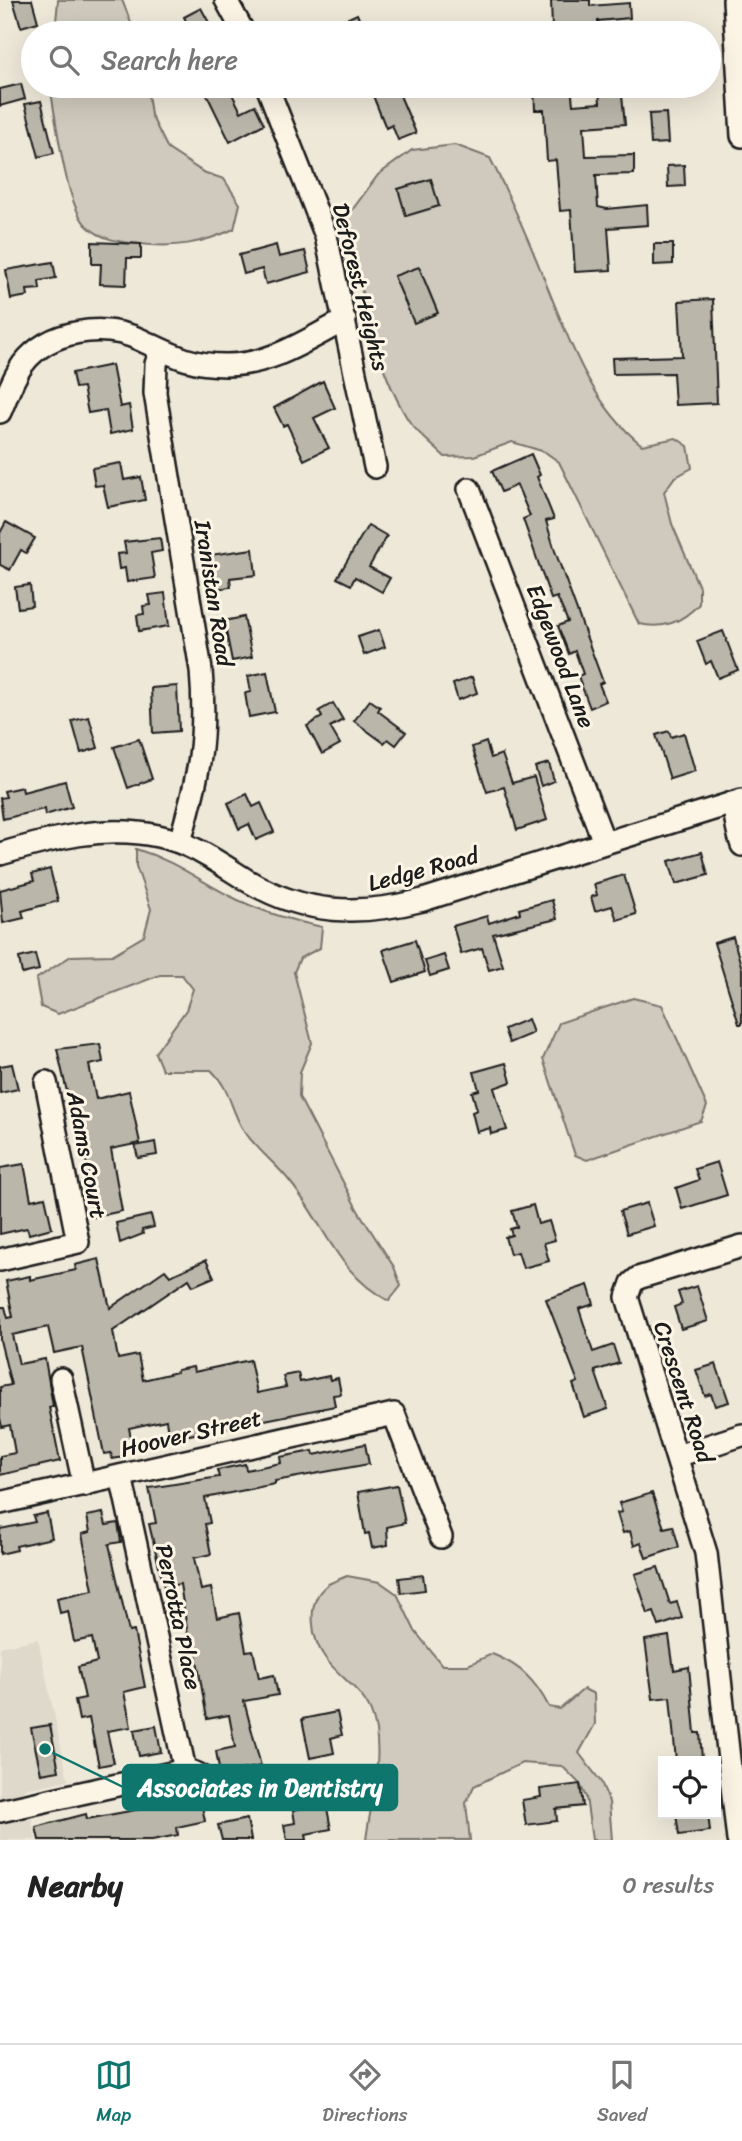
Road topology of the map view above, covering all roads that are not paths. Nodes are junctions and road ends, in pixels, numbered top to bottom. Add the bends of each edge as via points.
1 (226, 0) edge
2 (734, 0) edge
3 (237, 21) edge
4 (272, 98) edge
5 (741, 104) edge
6 (742, 136) edge
7 (345, 320) junction
8 (160, 352) junction
9 (0, 412) edge
10 (375, 467) dead end
11 (470, 489) dead end
12 (738, 810) edge
13 (180, 842) junction
14 (604, 842) junction
15 (742, 845) edge
16 (0, 854) edge
17 (46, 1083) dead end
18 (742, 1246) edge
19 (0, 1260) edge
20 (61, 1379) dead end
21 (742, 1435) edge
22 (677, 1456) junction
23 (121, 1476) junction
24 (84, 1485) junction
25 (0, 1503) edge
26 (441, 1537) dead end
27 (732, 1699) edge
28 (185, 1770) junction
29 (297, 1781) dead end
30 (0, 1811) edge
31 (738, 1840) edge

1 - 3 street
2 - 5 street
4 - 7 street, Deforest Heights via 326,236
5 - 6 street
7 - 8 street via 279,355 247,363 195,363
7 - 10 street, Deforest Heights
8 - 9 street via 141,340 106,331 52,341 24,363
8 - 13 street, Iranistan Road via 155,393 201,670 204,715 199,778
11 - 14 street, Edgewood Lane
12 - 14 street, Ledge Road
12 - 15 street via 734,824
13 - 14 street, Ledge Road via 289,901 357,912 423,900
13 - 16 street, Ledge Road via 144,833 104,831 67,835
17 - 19 street, Adams Court via 78,1242
18 - 22 street, Crescent Road via 638,1278 629,1290 629,1304
20 - 24 street
21 - 22 street
22 - 27 street, Crescent Road via 706,1553
23 - 24 street, Hoover Street
23 - 26 street, Hoover Street via 394,1413
23 - 28 street, Perrotta Place
24 - 25 street, Hoover Street
27 - 31 street, Crescent Road
28 - 29 street via 203,1775 217,1790 236,1796
28 - 30 street

